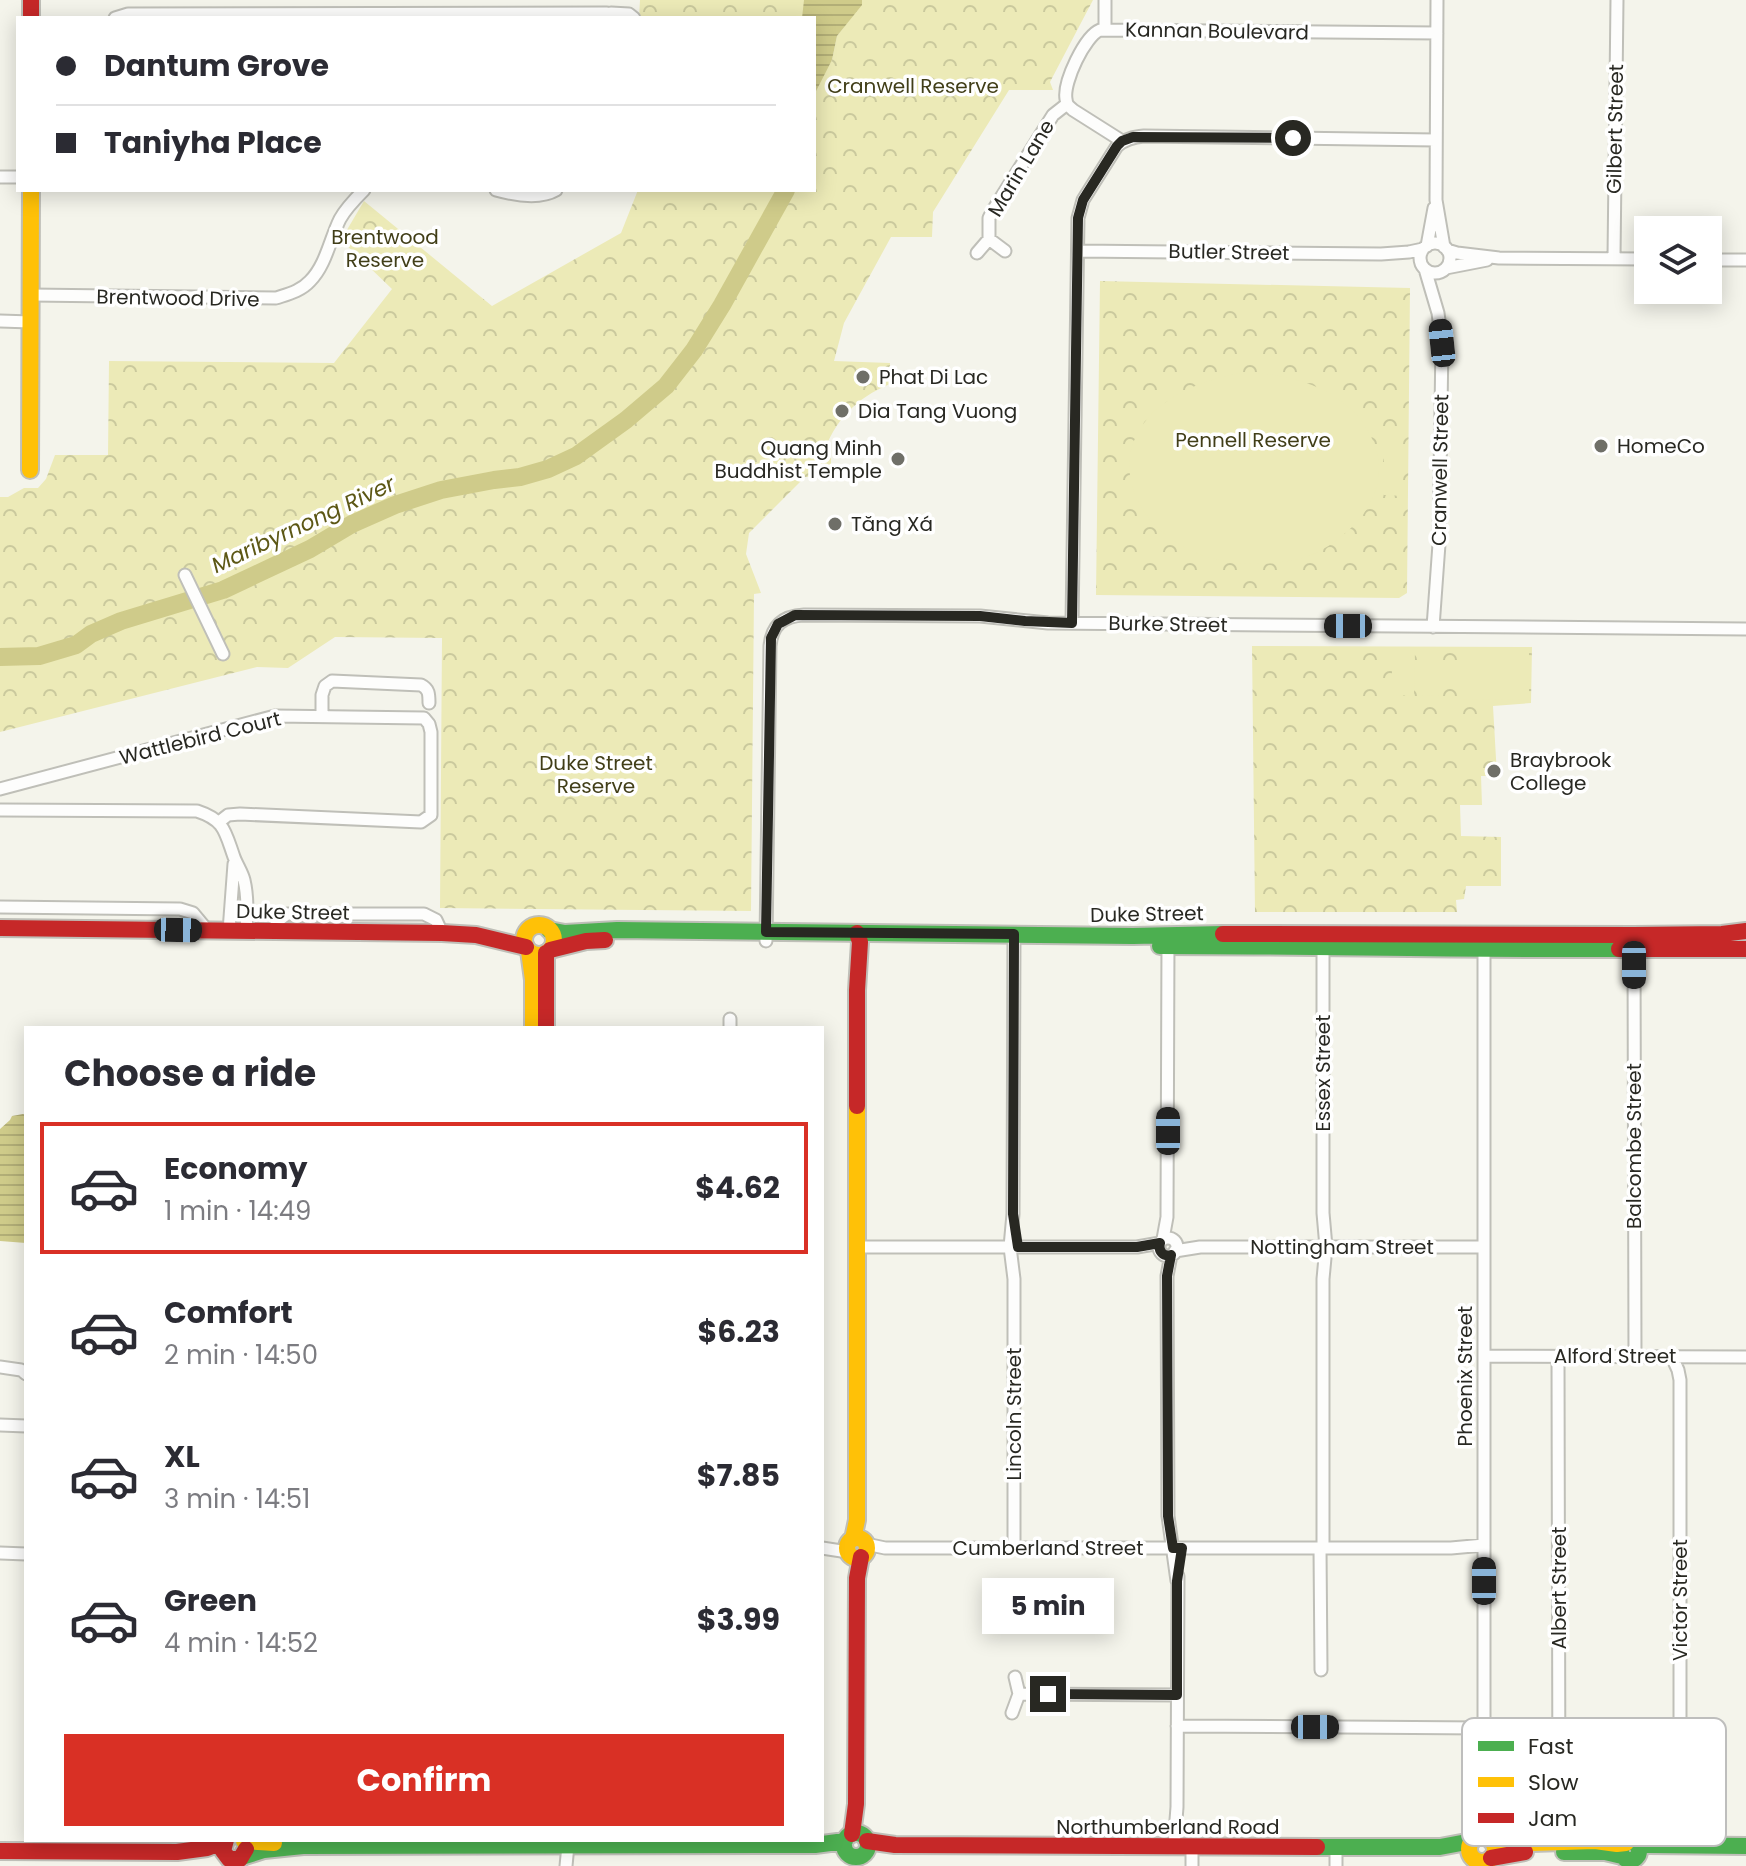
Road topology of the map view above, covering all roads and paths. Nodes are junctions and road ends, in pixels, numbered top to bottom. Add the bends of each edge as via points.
1 (1105, 0) edge
2 (1437, 0) edge
3 (1617, 0) edge
4 (122, 16) edge
5 (613, 16) edge
6 (1105, 30) junction
7 (1437, 33) junction
8 (1067, 104) junction
9 (1436, 140) junction
10 (1122, 141) junction
11 (31, 192) edge
12 (362, 192) edge
13 (506, 192) edge
14 (553, 192) edge
15 (1436, 200) junction
16 (989, 239) junction
17 (1425, 248) junction
18 (1446, 248) junction
19 (1005, 251) dead end
20 (1078, 251) junction
21 (977, 253) dead end
22 (1381, 254) junction
23 (1499, 258) junction
24 (1614, 258) junction
25 (1634, 259) edge
26 (1722, 260) edge
27 (1746, 260) edge
28 (1424, 268) junction
29 (1444, 270) junction
30 (31, 295) junction
31 (1438, 313) junction
32 (0, 321) edge
33 (31, 322) junction
34 (30, 470) dead end
35 (185, 575) dead end
36 (1072, 623) junction
37 (1433, 627) junction
38 (1743, 628) edge
39 (223, 654) dead end
40 (429, 703) dead end
41 (322, 716) junction
42 (0, 789) edge
43 (0, 810) edge
44 (219, 822) junction
45 (235, 859) junction
46 (0, 907) edge
47 (0, 928) edge
48 (529, 929) junction
49 (549, 930) junction
50 (208, 931) junction
51 (238, 931) junction
52 (1746, 931) edge
53 (442, 933) junction
54 (766, 936) junction
55 (857, 939) junction
56 (1014, 939) junction
57 (1168, 940) junction
58 (1323, 940) junction
59 (1484, 942) junction
60 (1634, 942) junction
61 (1746, 949) edge
62 (538, 950) junction
63 (533, 1026) edge
64 (546, 1026) edge
65 (857, 1247) junction
66 (1014, 1247) junction
67 (1167, 1247) junction
68 (1323, 1247) junction
69 (1484, 1247) junction
70 (1485, 1356) junction
71 (1558, 1356) junction
72 (1635, 1356) junction
73 (1672, 1357) junction
74 (1746, 1357) edge
75 (0, 1367) edge
76 (24, 1372) edge
77 (0, 1425) edge
78 (24, 1426) edge
79 (825, 1548) edge
80 (857, 1548) junction
81 (1014, 1548) junction
82 (1172, 1548) junction
83 (1322, 1548) junction
84 (1484, 1548) junction
85 (0, 1553) edge
86 (24, 1554) edge
87 (1321, 1670) dead end
88 (1015, 1677) dead end
89 (1019, 1694) junction
90 (1177, 1695) junction
91 (1012, 1713) dead end
92 (1484, 1718) edge
93 (1559, 1718) edge
94 (1680, 1718) edge
95 (1177, 1726) junction
96 (1462, 1728) edge
97 (252, 1842) edge
98 (271, 1842) edge
99 (388, 1843) edge
100 (541, 1843) edge
101 (701, 1843) edge
102 (563, 1845) junction
103 (100, 1846) edge
104 (1182, 1846) junction
105 (1680, 1846) joint
106 (1746, 1846) edge
107 (1336, 1847) junction
108 (856, 1850) edge
109 (0, 1851) edge
110 (234, 1852) edge
111 (1482, 1852) edge
112 (1630, 1856) edge
113 (564, 1866) edge
114 (1192, 1866) edge
115 (1336, 1866) edge

1 - 6 street
2 - 7 street
3 - 24 street, Gilbert Street
4 - 5 street
6 - 7 street, Kannan Boulevard
6 - 8 street, Kannan Boulevard via 1087,42 1067,83
7 - 9 street
8 - 10 street
8 - 16 street, Marin Lane via 1053,115 992,212
9 - 10 street via 1144,136
9 - 15 street
10 - 20 street via 1083,200
11 - 30 street
12 - 30 street, Brentwood Drive via 341,218 319,270 308,283 276,298
13 - 14 street
15 - 17 street
15 - 18 street
16 - 19 street, Marin Lane
16 - 21 street, Marin Lane
17 - 18 street via 1435,243
17 - 22 street, Butler Street
17 - 28 street via 1420,258
18 - 23 street
18 - 29 street via 1450,259
20 - 22 street, Butler Street
20 - 36 street
22 - 28 street, Butler Street
23 - 24 street
23 - 29 street
24 - 25 street
26 - 27 street
28 - 29 street via 1433,273
28 - 31 street, Cranwell Street
29 - 31 street, Cranwell Street
30 - 33 street
31 - 37 street, Cranwell Street via 1442,392
32 - 33 street
33 - 34 street
35 - 39 street
36 - 37 street, Burke Street
36 - 54 street, Burke Street via 980,616 804,615 778,624 770,646
37 - 38 street, Burke Street
40 - 41 street via 429,692 421,685 332,681 322,695
41 - 42 street, Wattlebird Court via 265,718
41 - 44 street, Wattlebird Court via 424,718 431,732 431,815 421,822 240,814
43 - 44 street via 197,811
44 - 45 street
45 - 51 street
45 - 51 street via 247,906
46 - 50 street via 180,909 193,913
47 - 50 street, Duke Street
48 - 49 street via 538,925
48 - 53 street, Duke Street via 512,934 483,929
48 - 62 street via 524,938
49 - 54 street, Duke Street
49 - 62 street via 554,941
50 - 51 street, Duke Street
51 - 53 street, Duke Street
52 - 60 street, Duke Street
53 - 62 street, Duke Street
54 - 55 street, Duke Street
54 - 62 street, Duke Street via 586,941
55 - 56 street, Duke Street
55 - 65 street
56 - 57 street, Duke Street
56 - 66 street, Lincoln Street
57 - 58 street, Duke Street
57 - 67 street
58 - 59 street, Duke Street
58 - 68 street, Essex Street
59 - 60 street, Duke Street
59 - 69 street, Phoenix Street
60 - 61 street, Duke Street
60 - 72 street, Balcombe Street
62 - 63 street via 532,965
62 - 64 street
65 - 66 street, Nottingham Street
65 - 80 street
66 - 67 street, Nottingham Street
66 - 81 street, Lincoln Street
67 - 68 street, Nottingham Street
67 - 82 street
68 - 69 street, Nottingham Street
68 - 83 street, Essex Street
69 - 70 street, Phoenix Street
70 - 71 street, Alford Street
70 - 84 street, Phoenix Street
71 - 72 street, Alford Street
71 - 93 street, Albert Street
72 - 73 street, Alford Street
73 - 74 street, Alford Street
73 - 94 street, Victor Street via 1680,1380
75 - 76 street
77 - 78 street
79 - 80 street, Cumberland Street
80 - 81 street, Cumberland Street
80 - 108 street
81 - 82 street, Cumberland Street
82 - 83 street, Cumberland Street
82 - 90 street
83 - 84 street, Cumberland Street
83 - 87 street, Essex Street
84 - 92 street, Phoenix Street
85 - 86 street
88 - 89 street
89 - 90 street
89 - 91 street
90 - 95 street
95 - 96 street
95 - 104 street
97 - 110 street, Northumberland Road
98 - 99 street, Northumberland Road
99 - 100 street, Northumberland Road
100 - 102 street, Northumberland Road
101 - 102 street, Northumberland Road
101 - 108 street, Northumberland Road
102 - 113 street
103 - 109 street, Northumberland Road
103 - 110 street, Northumberland Road
104 - 107 street, Northumberland Road
104 - 108 street, Northumberland Road via 895,1845
104 - 114 street
105 - 106 street, Northumberland Road
105 - 112 street, Northumberland Road
107 - 111 street, Northumberland Road
107 - 115 street
111 - 112 street, Northumberland Road

